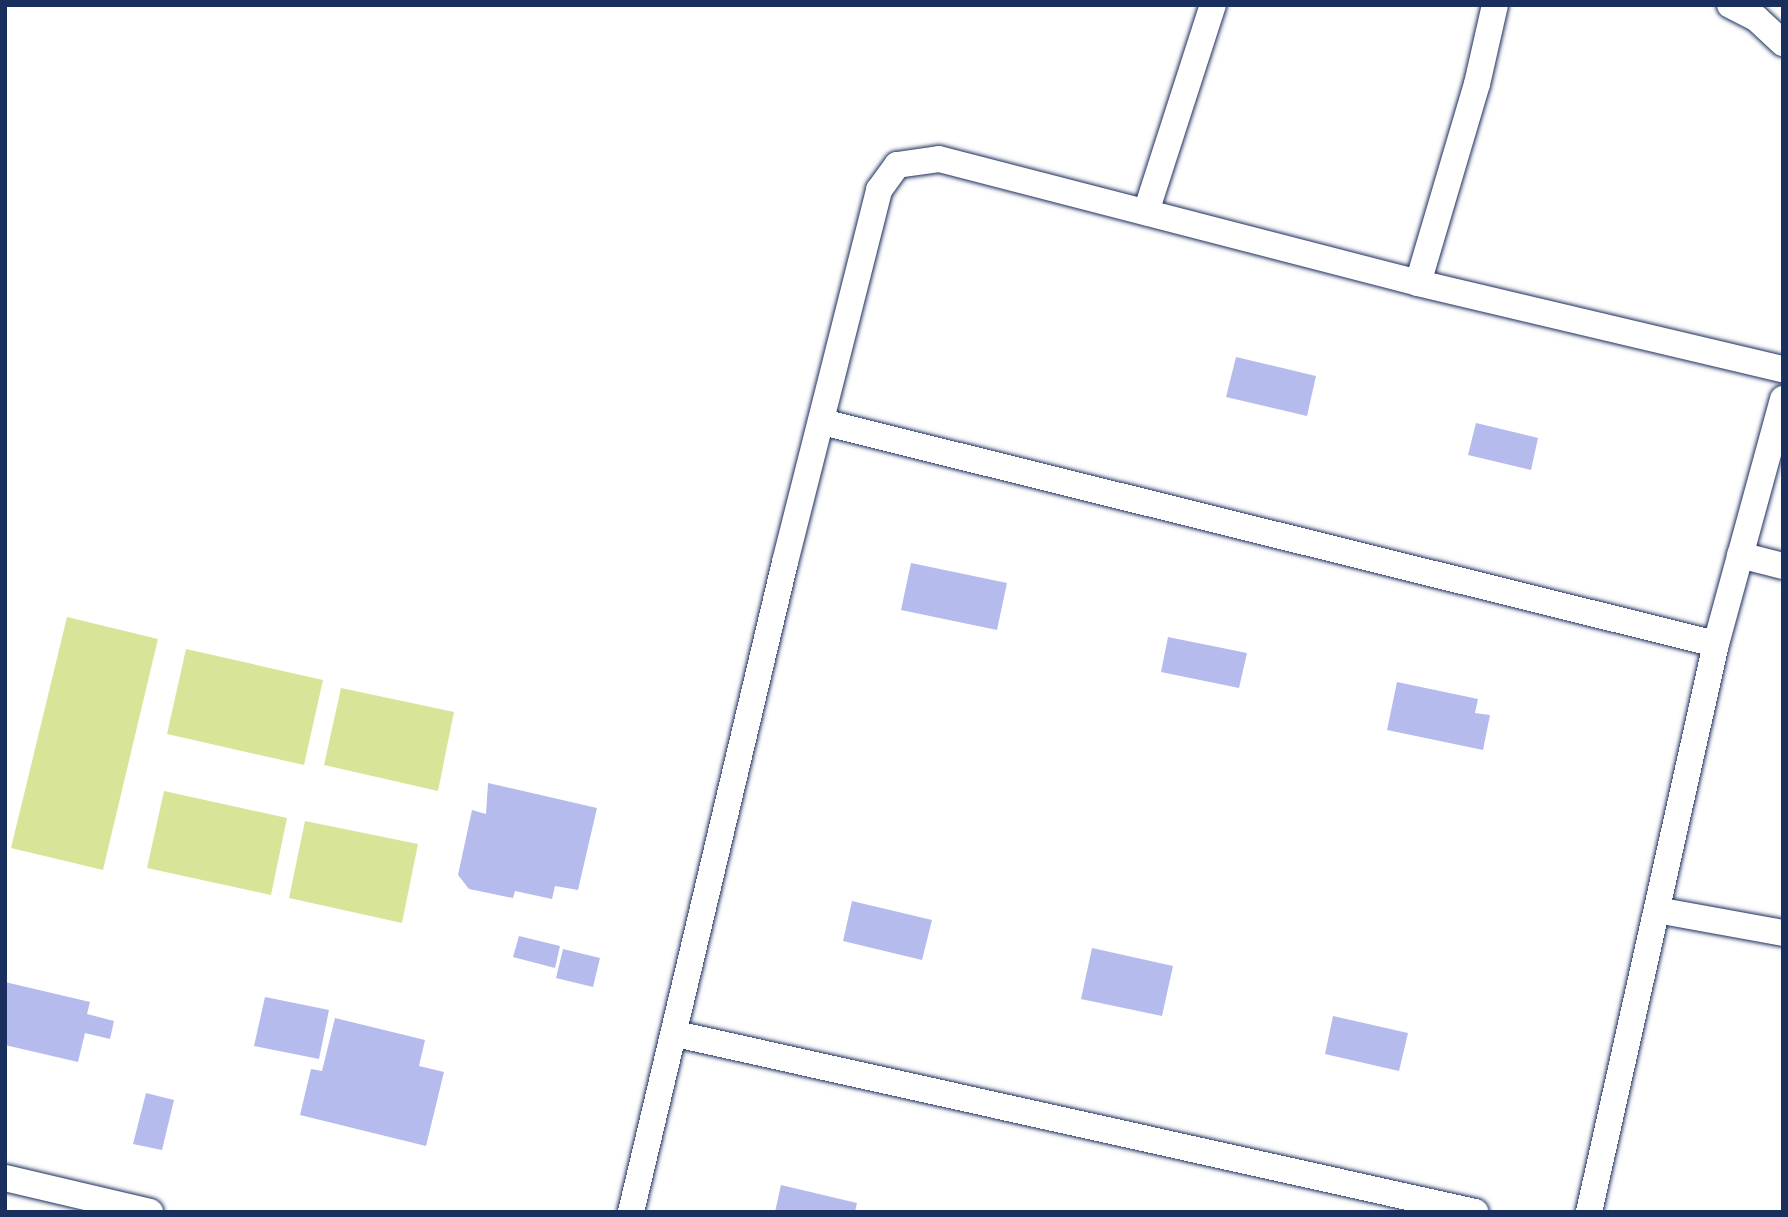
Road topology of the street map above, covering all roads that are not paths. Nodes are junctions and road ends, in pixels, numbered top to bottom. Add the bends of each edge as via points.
1 (1213, 5) edge
2 (1494, 5) edge
3 (1730, 5) edge
4 (1758, 11) edge
5 (1783, 43) edge
6 (1146, 212) junction
7 (1418, 283) junction
8 (1783, 369) edge
9 (1783, 399) edge
10 (822, 422) junction
11 (1740, 555) junction
12 (1783, 566) edge
13 (1716, 644) junction
14 (1657, 910) junction
15 (1783, 933) edge
16 (676, 1034) junction
17 (5, 1178) edge
18 (150, 1212) edge
19 (631, 1212) edge
20 (1475, 1212) edge
21 (1590, 1212) edge

1 - 6 street
2 - 7 street via 1474,96
3 - 4 street
4 - 5 street
6 - 7 street
6 - 10 street via 939,159 897,165 879,190
7 - 8 street
9 - 11 street
10 - 13 street
10 - 16 street via 785,562
11 - 12 street
11 - 13 street
13 - 14 street
14 - 15 street
14 - 21 street
16 - 19 street
16 - 20 street
17 - 18 street

